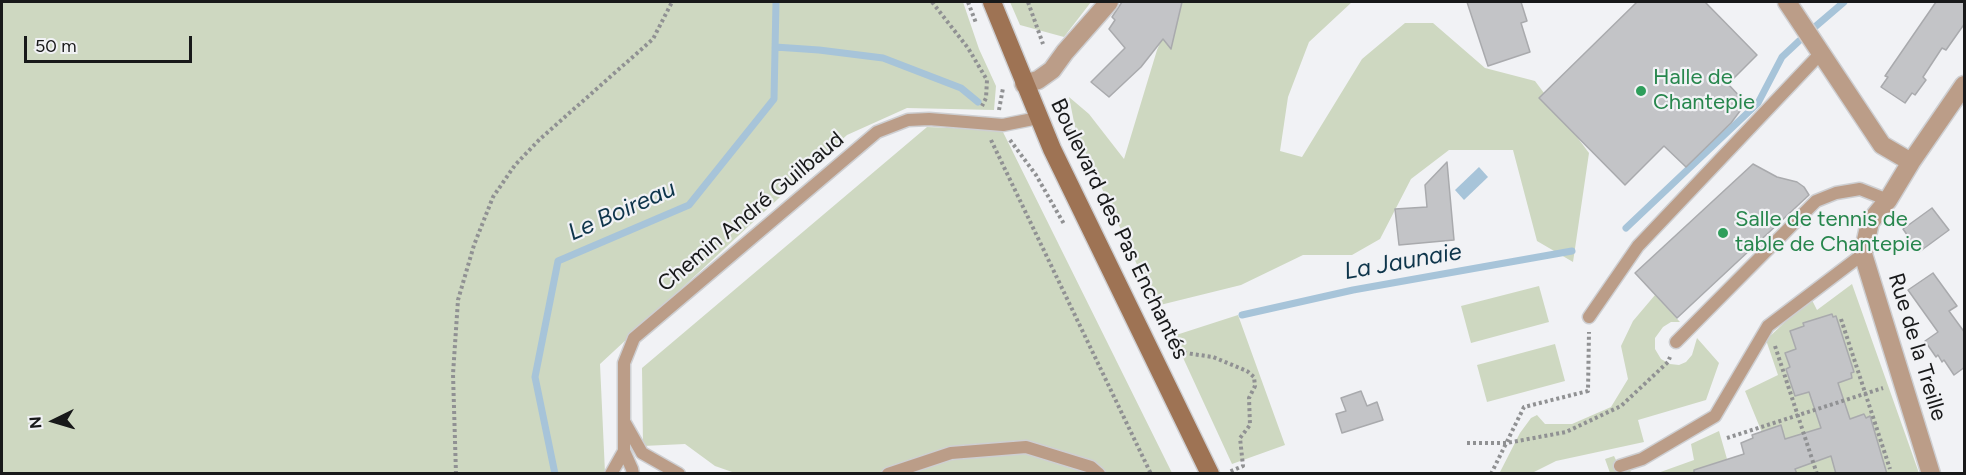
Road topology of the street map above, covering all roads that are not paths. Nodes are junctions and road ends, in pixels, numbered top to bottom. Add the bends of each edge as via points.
1 (992, 2) edge
2 (1109, 2) edge
3 (1787, 2) edge
4 (1821, 53) junction
5 (1024, 84) junction
6 (1965, 85) edge
7 (1038, 118) junction
8 (1911, 162) junction
9 (1888, 200) junction
10 (1863, 254) junction
11 (1589, 317) road end
12 (1676, 342) road end
13 (624, 422) junction
14 (624, 451) junction
15 (1620, 466) dead end
16 (679, 473) edge
17 (1931, 473) edge
18 (611, 474) edge
19 (633, 474) edge
20 (888, 474) edge
21 (1099, 474) edge
22 (1210, 474) edge

1 - 5 main road, Boulevard des Pas Enchantés
2 - 5 street via 1052,70
3 - 4 street
4 - 8 street via 1882,145
4 - 11 lane via 1638,246
5 - 7 main road, Boulevard des Pas Enchantés
6 - 8 street, Rue de la Treille
7 - 13 lane, Chemin André Guilbaud via 1003,125 908,120 877,132 634,338 624,363
7 - 22 main road, Boulevard des Pas Enchantés
8 - 9 street, Rue de la Treille
9 - 10 street, Rue de la Treille via 1870,222
9 - 12 lane via 1860,189 1816,201
10 - 15 lane via 1768,326 1715,416 1641,459
10 - 17 street, Rue de la Treille
13 - 14 lane, Chemin André Guilbaud
13 - 16 lane via 642,453
14 - 18 lane, Chemin André Guilbaud
14 - 19 lane
20 - 21 lane via 951,453 1026,447 1091,466

